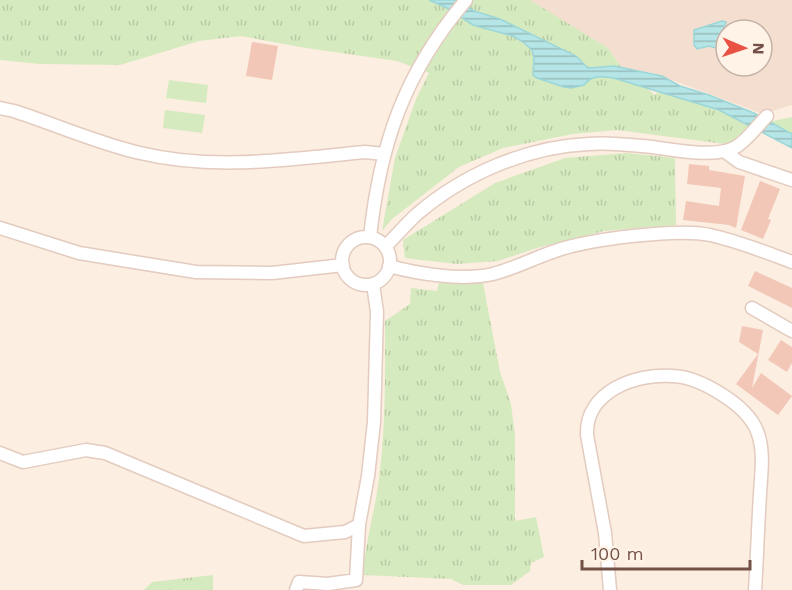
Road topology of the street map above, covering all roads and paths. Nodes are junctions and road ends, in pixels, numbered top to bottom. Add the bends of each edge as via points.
1 (466, 0) edge
2 (0, 108) edge
3 (767, 116) dead end
4 (724, 151) junction
5 (384, 154) junction
6 (792, 180) edge
7 (0, 228) edge
8 (370, 237) junction
9 (385, 247) junction
10 (792, 262) edge
11 (343, 265) junction
12 (389, 266) junction
13 (373, 284) junction
14 (752, 308) dead end
15 (792, 331) edge
16 (0, 453) edge
17 (359, 525) junction
18 (296, 590) edge
19 (610, 590) edge
20 (755, 590) edge

1 - 5 street via 419,65
2 - 5 street via 141,154 197,162 252,163 365,152
3 - 4 street via 735,147
4 - 6 street via 739,162
4 - 9 street via 588,144 546,150 498,164 463,181 416,215
5 - 8 street
7 - 11 street via 79,253 196,272 272,273
8 - 9 street
8 - 11 street via 359,238 347,246
9 - 12 street
10 - 12 street via 708,234 669,233 562,248 491,274 410,272
11 - 13 street via 351,280
12 - 13 street
13 - 17 street via 377,312 374,422
14 - 15 street
16 - 17 street via 23,462 86,450 105,453 304,536 345,531
17 - 18 street via 357,580 299,582
19 - 20 street via 587,424 597,402 620,386 637,378 674,376 694,380 723,395 745,412 756,428 762,453

